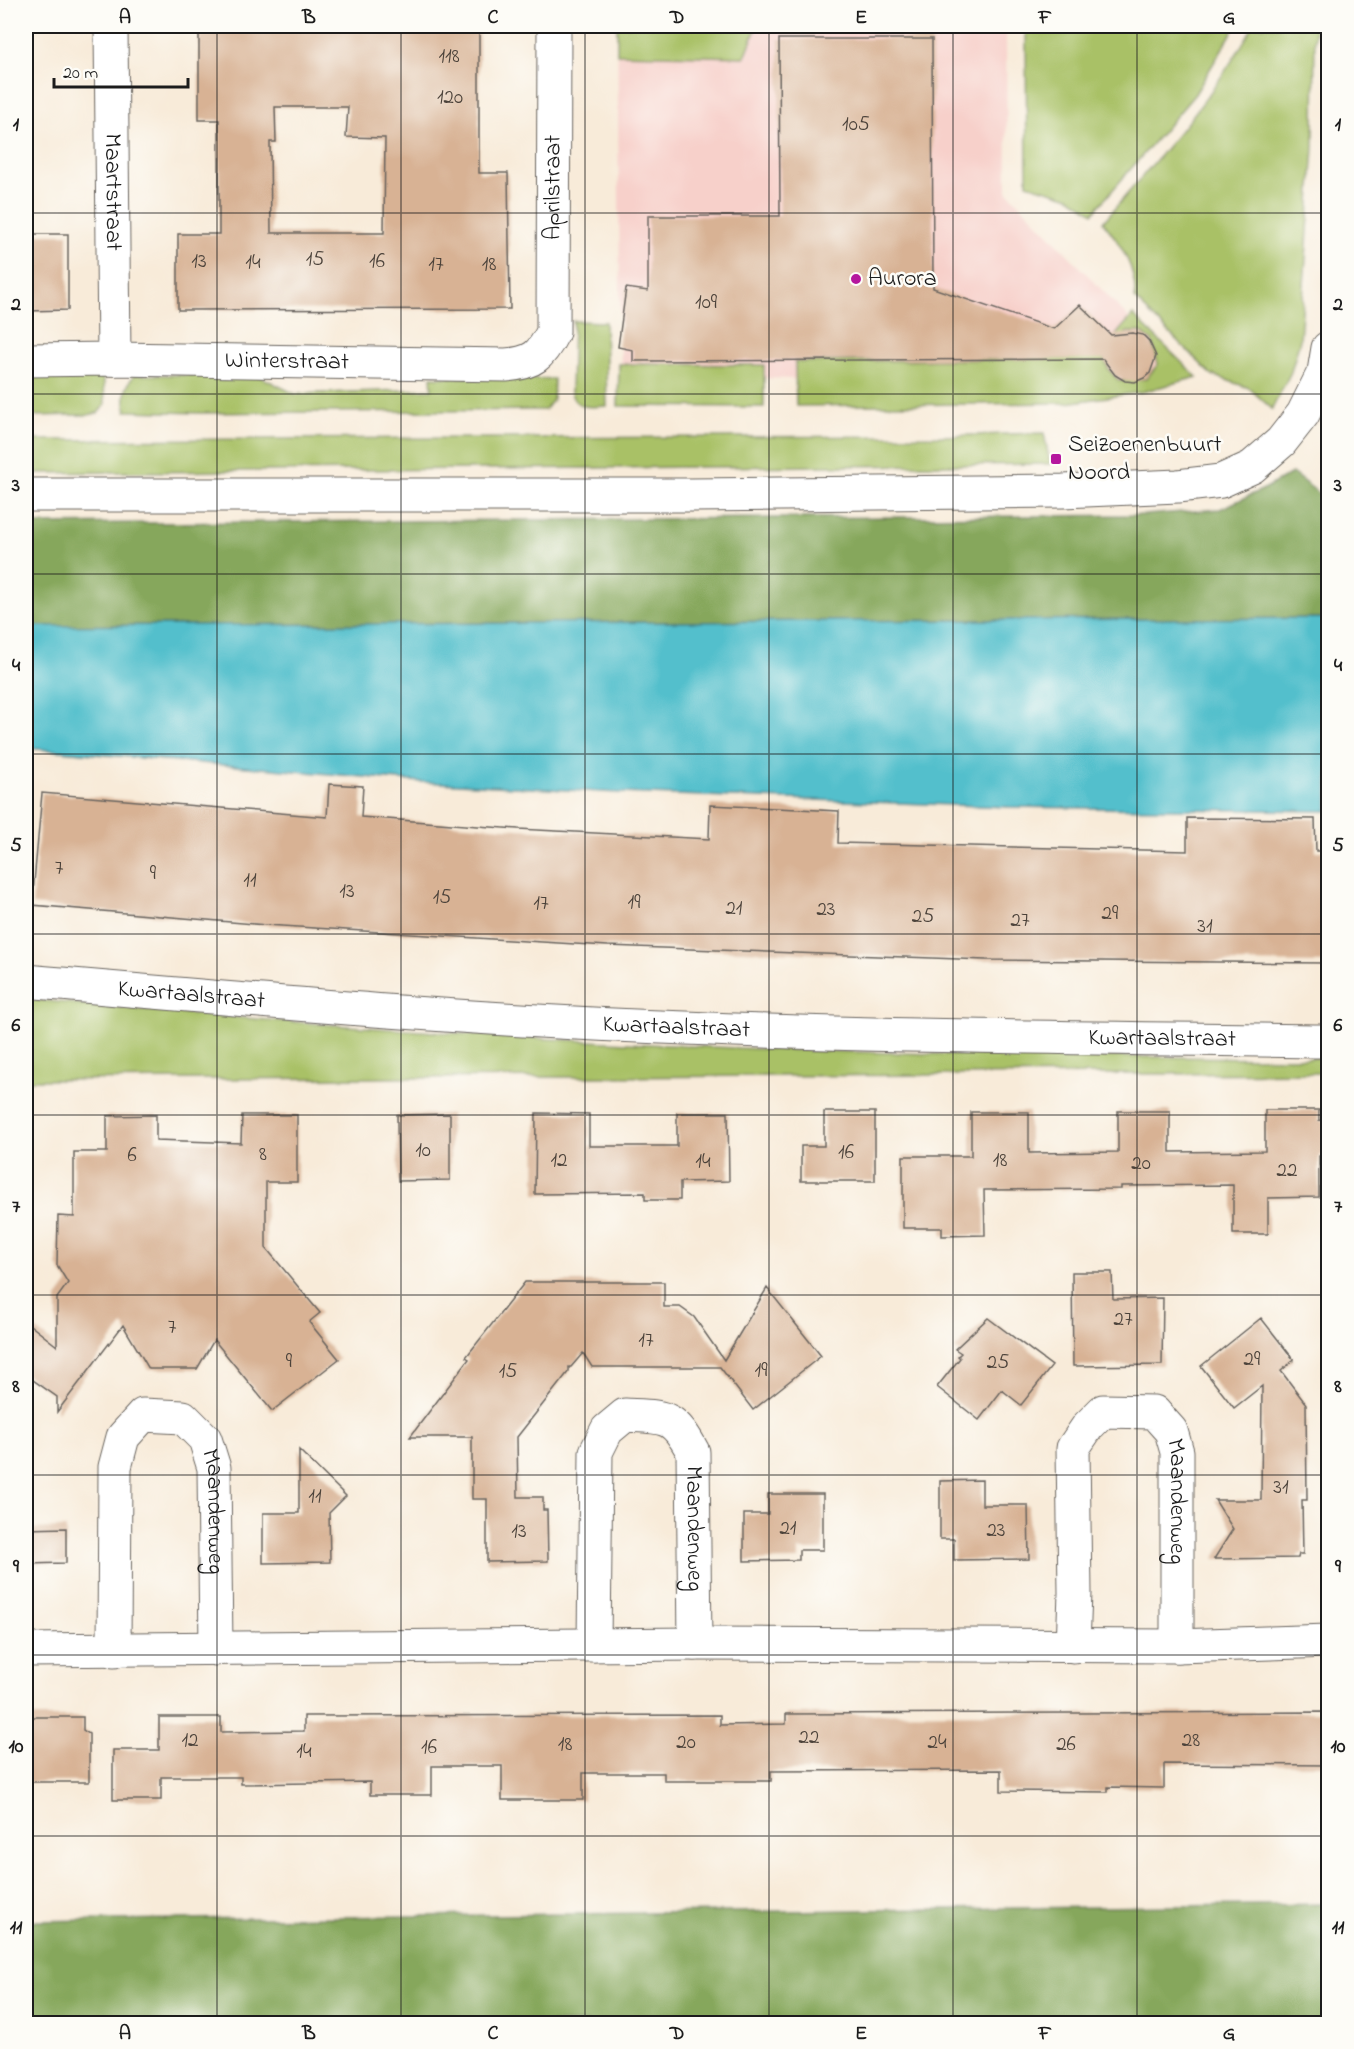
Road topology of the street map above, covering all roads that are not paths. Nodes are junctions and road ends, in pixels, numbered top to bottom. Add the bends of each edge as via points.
1 (111, 26) edge
2 (554, 26) edge
3 (1329, 348) edge
4 (545, 349) joint
5 (114, 359) junction
6 (26, 360) edge
7 (26, 495) edge
8 (26, 981) edge
9 (1329, 1041) edge
10 (1329, 1641) edge
11 (695, 1644) junction
12 (594, 1645) junction
13 (1073, 1646) junction
14 (1177, 1646) junction
15 (216, 1648) junction
16 (26, 1650) edge
17 (114, 1651) junction

1 - 5 street, Maartstraat
2 - 4 street, Aprilstraat via 554,312 553,332
3 - 7 street via 1324,372 1303,414 1281,442 1252,467 1221,481 1178,486 692,495
4 - 5 street, Winterstraat via 533,359 506,364
5 - 6 street, Winterstraat
8 - 9 street, Kwartaalstraat via 367,1010 684,1028
10 - 14 street
11 - 12 street
11 - 12 street, Maandenweg via 693,1452 683,1432 663,1417 626,1415 607,1430 596,1452
11 - 13 street
12 - 15 street
13 - 14 street
13 - 14 street, Maandenweg via 1073,1448 1103,1411 1154,1412 1171,1431 1178,1452
15 - 17 street
15 - 17 street, Maandenweg via 214,1468 205,1439 183,1417 143,1415 123,1437 114,1467
16 - 17 street

